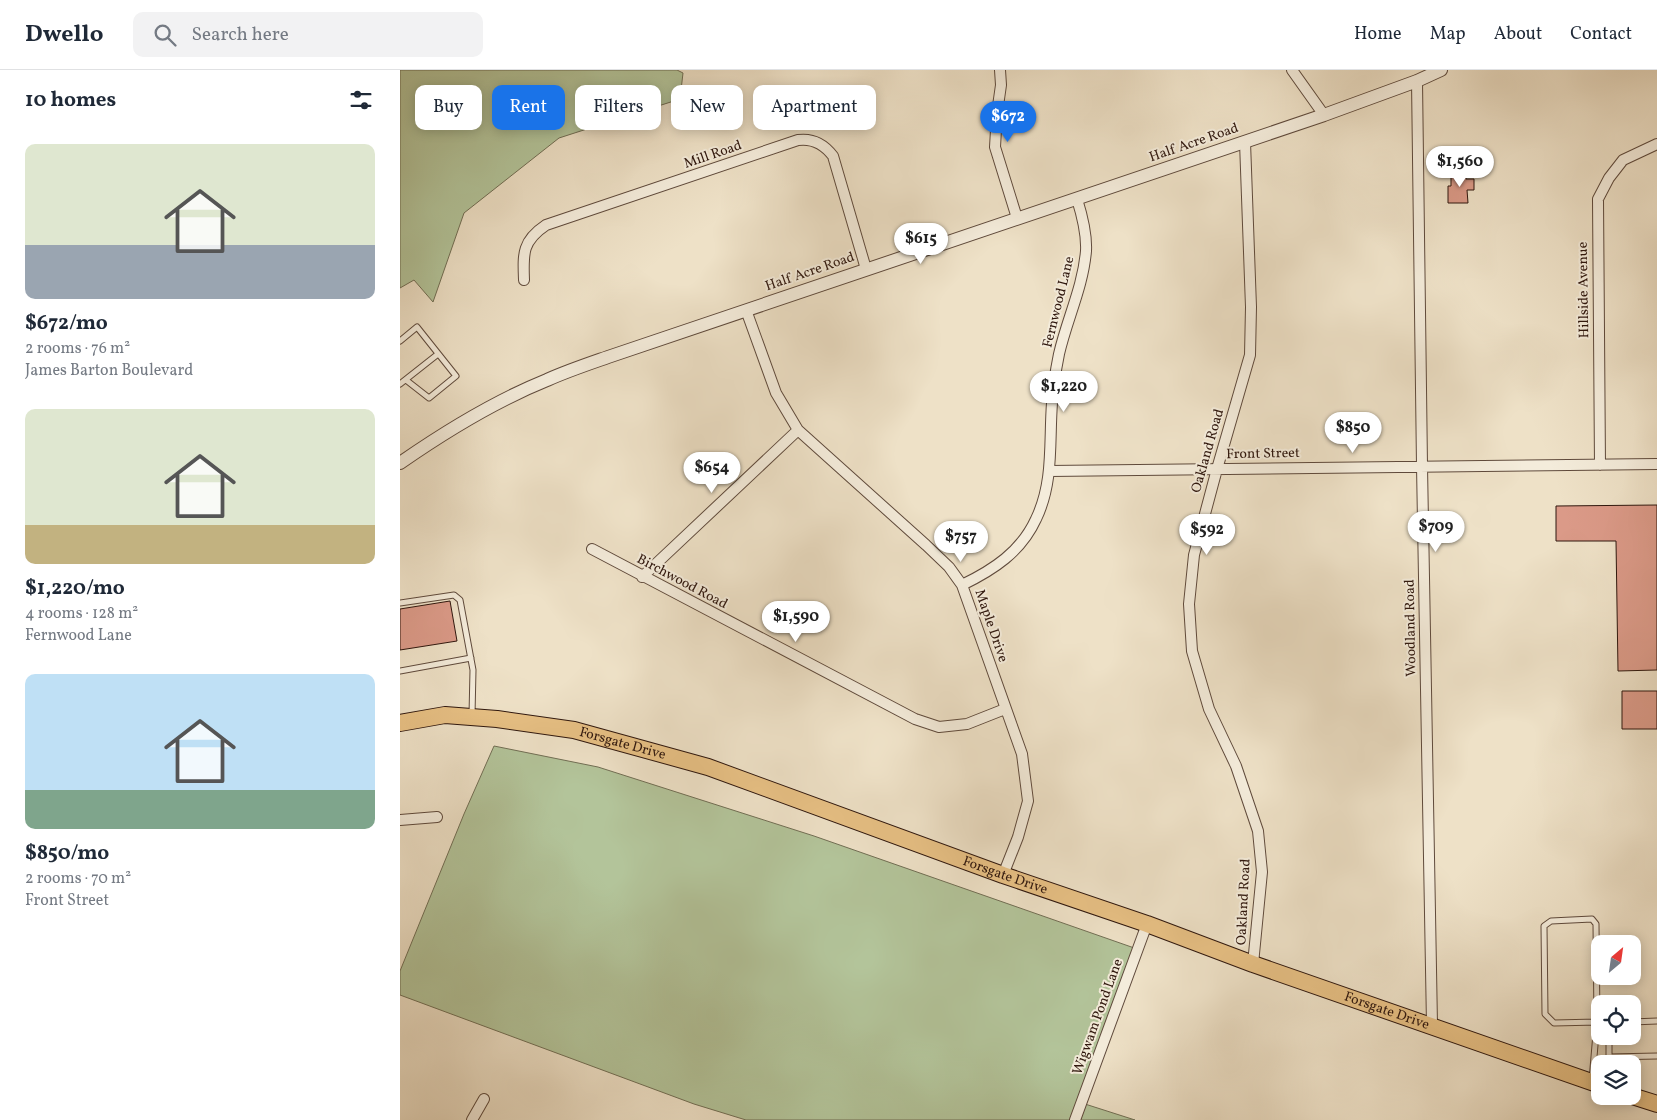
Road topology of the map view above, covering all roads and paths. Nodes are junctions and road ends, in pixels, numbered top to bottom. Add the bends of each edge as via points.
1 (1000, 70) edge
2 (1292, 70) edge
3 (1441, 70) edge
4 (1417, 81) junction
5 (1324, 115) junction
6 (1245, 142) junction
7 (1657, 144) edge
8 (1077, 199) junction
9 (1017, 218) junction
10 (866, 269) junction
11 (524, 280) dead end
12 (746, 310) junction
13 (400, 341) edge
14 (438, 354) junction
15 (406, 380) junction
16 (400, 384) edge
17 (798, 430) junction
18 (400, 463) edge
19 (1657, 464) edge
20 (1600, 465) junction
21 (1422, 466) junction
22 (1217, 469) junction
23 (1050, 471) junction
24 (592, 550) dead end
25 (642, 577) junction
26 (962, 585) junction
27 (400, 603) edge
28 (471, 658) junction
29 (400, 670) edge
30 (1005, 709) junction
31 (472, 718) junction
32 (400, 722) edge
33 (437, 816) dead end
34 (400, 820) edge
35 (1003, 874) junction
36 (1147, 924) junction
37 (1253, 964) junction
38 (1657, 1021) edge
39 (1599, 1022) edge
40 (1641, 1022) edge
41 (1432, 1025) junction
42 (1609, 1045) edge
43 (1657, 1056) edge
44 (1591, 1081) edge
45 (1641, 1099) edge
46 (484, 1100) dead end
47 (1657, 1104) edge
48 (472, 1120) edge
49 (1075, 1120) edge

1 - 9 street via 995,147
2 - 5 street
3 - 4 street, Half Acre Road
4 - 5 street, Half Acre Road
4 - 21 street, Woodland Road
5 - 6 street, Half Acre Road
6 - 8 street, Half Acre Road
6 - 22 street, Oakland Road via 1250,355
7 - 20 street, Hillside Avenue via 1623,160 1598,198
8 - 9 street, Half Acre Road
8 - 23 street, Fernwood Lane via 1086,249 1082,277 1059,354 1052,401
9 - 10 street, Half Acre Road
10 - 11 street, Mill Road via 833,156 820,144 806,139 546,226 532,237 523,255
10 - 12 street, Half Acre Road
12 - 17 street, Maple Drive via 776,393
12 - 18 street, Half Acre Road via 546,380 482,411
13 - 14 lane via 417,327
14 - 15 lane
14 - 15 lane via 456,376 429,398
15 - 16 lane
17 - 25 street
17 - 26 street, Maple Drive via 926,545
19 - 20 street, Front Street
20 - 21 street, Front Street
21 - 22 street, Front Street
21 - 41 street, Woodland Road
22 - 23 street, Front Street
22 - 37 street, Oakland Road via 1194,555 1190,604 1192,651 1209,709 1236,766 1258,831 1262,872
23 - 26 street, Fernwood Lane via 1045,498 1022,543 1002,562
24 - 25 street, Birchwood Road
25 - 30 street, Birchwood Road via 915,719 938,727 967,724
26 - 30 street, Maple Drive
27 - 28 lane via 454,595 460,600
28 - 29 lane
28 - 31 lane
30 - 35 street, Maple Drive via 1022,754 1028,801
31 - 32 main road, Forsgate Drive via 445,715
31 - 35 main road, Forsgate Drive via 574,730 708,767
33 - 34 street
35 - 36 main road, Forsgate Drive
36 - 37 main road, Forsgate Drive
36 - 49 street, Wigwam Pond Lane
37 - 41 main road, Forsgate Drive
38 - 40 lane
39 - 39 lane via 1596,924 1592,919 1551,921 1544,926 1545,1014 1554,1023
41 - 44 main road, Forsgate Drive
42 - 43 lane via 1609,1057
45 - 47 main road
46 - 48 street

